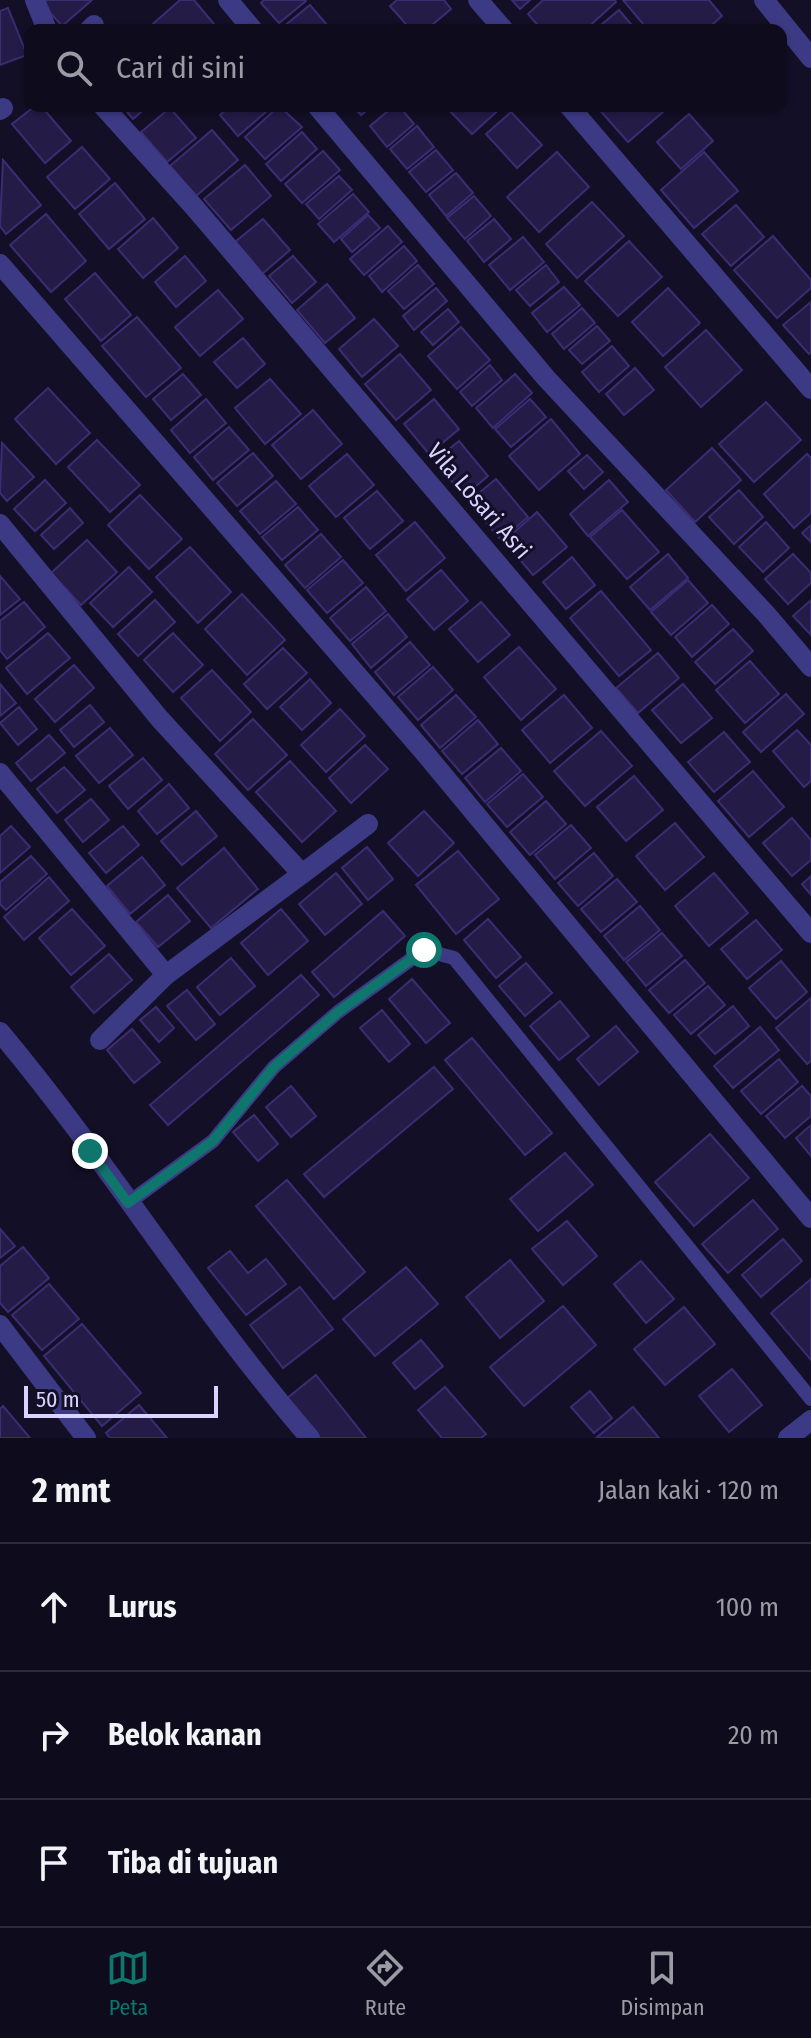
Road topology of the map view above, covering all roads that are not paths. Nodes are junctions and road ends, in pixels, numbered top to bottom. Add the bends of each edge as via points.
1 (35, 0) edge
2 (228, 0) edge
3 (478, 0) edge
4 (764, 0) edge
5 (45, 24) edge
6 (248, 24) edge
7 (499, 24) edge
8 (783, 24) edge
9 (787, 28) edge
10 (811, 58) edge
11 (108, 112) edge
12 (322, 112) edge
13 (574, 112) edge
14 (0, 264) edge
15 (811, 389) edge
16 (0, 524) edge
17 (811, 667) edge
18 (0, 773) edge
19 (368, 824) dead end
20 (302, 874) junction
21 (811, 933) edge
22 (166, 975) junction
23 (0, 1032) edge
24 (100, 1040) dead end
25 (128, 1203) junction
26 (811, 1218) edge
27 (0, 1325) edge
28 (811, 1399) edge
29 (811, 1420) edge
30 (86, 1438) edge
31 (310, 1438) edge
32 (788, 1438) edge

1 - 5 street
2 - 6 street
3 - 7 street
4 - 8 street
9 - 10 street
11 - 21 street, Vila Losari Asri
12 - 17 street via 546,378
13 - 15 street
14 - 26 street via 424,752
16 - 20 street via 159,718
18 - 22 street
19 - 20 street
20 - 22 street
22 - 24 street
23 - 25 street
25 - 28 lane via 213,1141 274,1067 398,967 424,950 454,958
25 - 31 street
27 - 30 street
29 - 32 street

